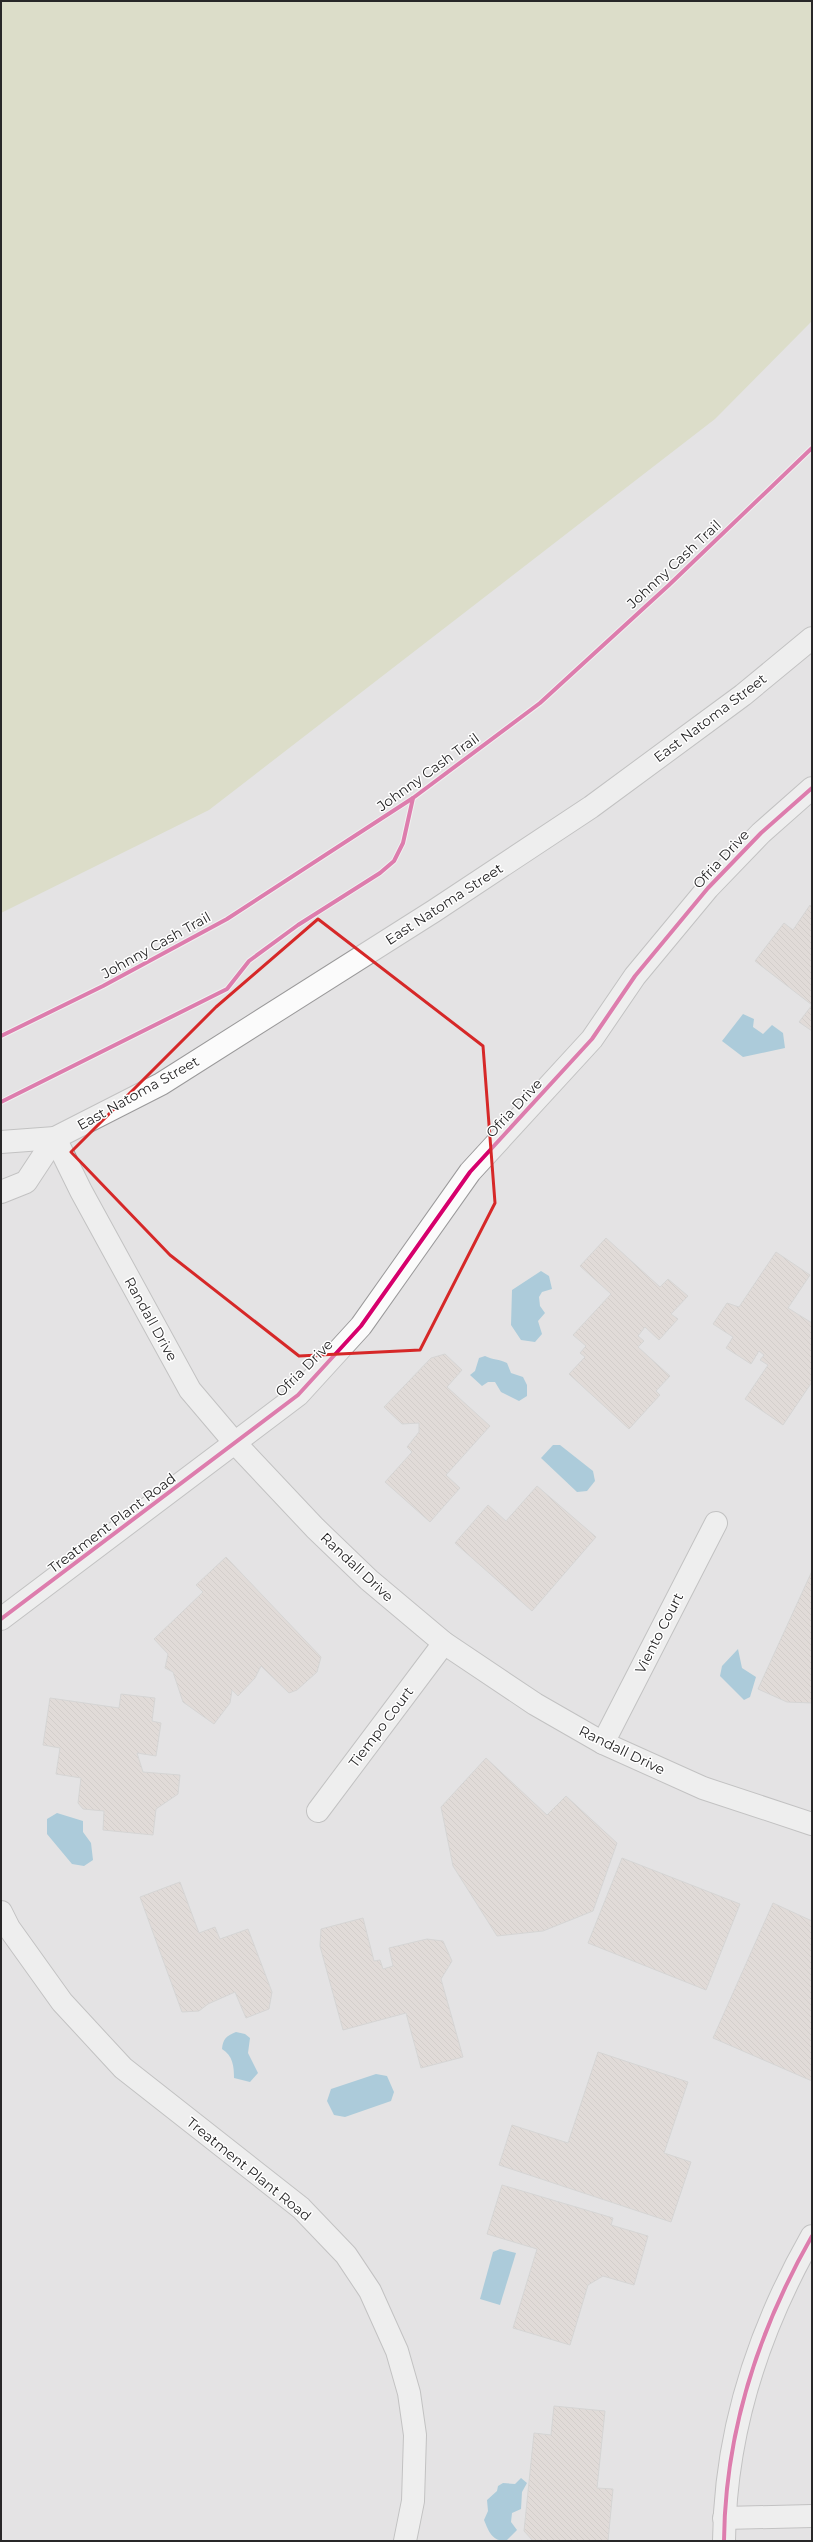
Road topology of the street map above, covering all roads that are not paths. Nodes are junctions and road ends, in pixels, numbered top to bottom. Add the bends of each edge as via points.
1 (812, 638) edge
2 (812, 788) edge
3 (55, 1138) junction
4 (1, 1142) edge
5 (1, 1192) edge
6 (235, 1443) junction
7 (716, 1523) dead end
8 (1, 1619) edge
9 (444, 1643) junction
10 (603, 1743) junction
11 (318, 1811) dead end
12 (812, 1824) edge
13 (1, 1912) edge
14 (812, 2236) edge
15 (812, 2516) edge
16 (724, 2518) junction
17 (405, 2541) edge
18 (724, 2541) edge

1 - 3 street, East Natoma Street via 743,695 591,807 448,903 161,1084
2 - 6 street, Ofria Drive via 761,833 708,888 635,976 592,1039 470,1172 361,1326 298,1395
3 - 4 street, East Natoma Street
3 - 5 street, East Natoma Street via 26,1182
3 - 6 street, Randall Drive via 81,1191 190,1390
6 - 8 street, Treatment Plant Road
6 - 9 street, Randall Drive via 368,1580
7 - 10 street, Viento Court
9 - 10 street, Randall Drive via 535,1704
9 - 11 street, Tiempo Court
10 - 12 street, Randall Drive via 703,1788
13 - 17 street, Treatment Plant Road via 9,1928 62,2002 123,2068 301,2208 346,2255 370,2291 397,2350 409,2392 415,2435 413,2501
14 - 16 street via 789,2276 758,2351 743,2400 730,2465
15 - 16 street
16 - 18 street

